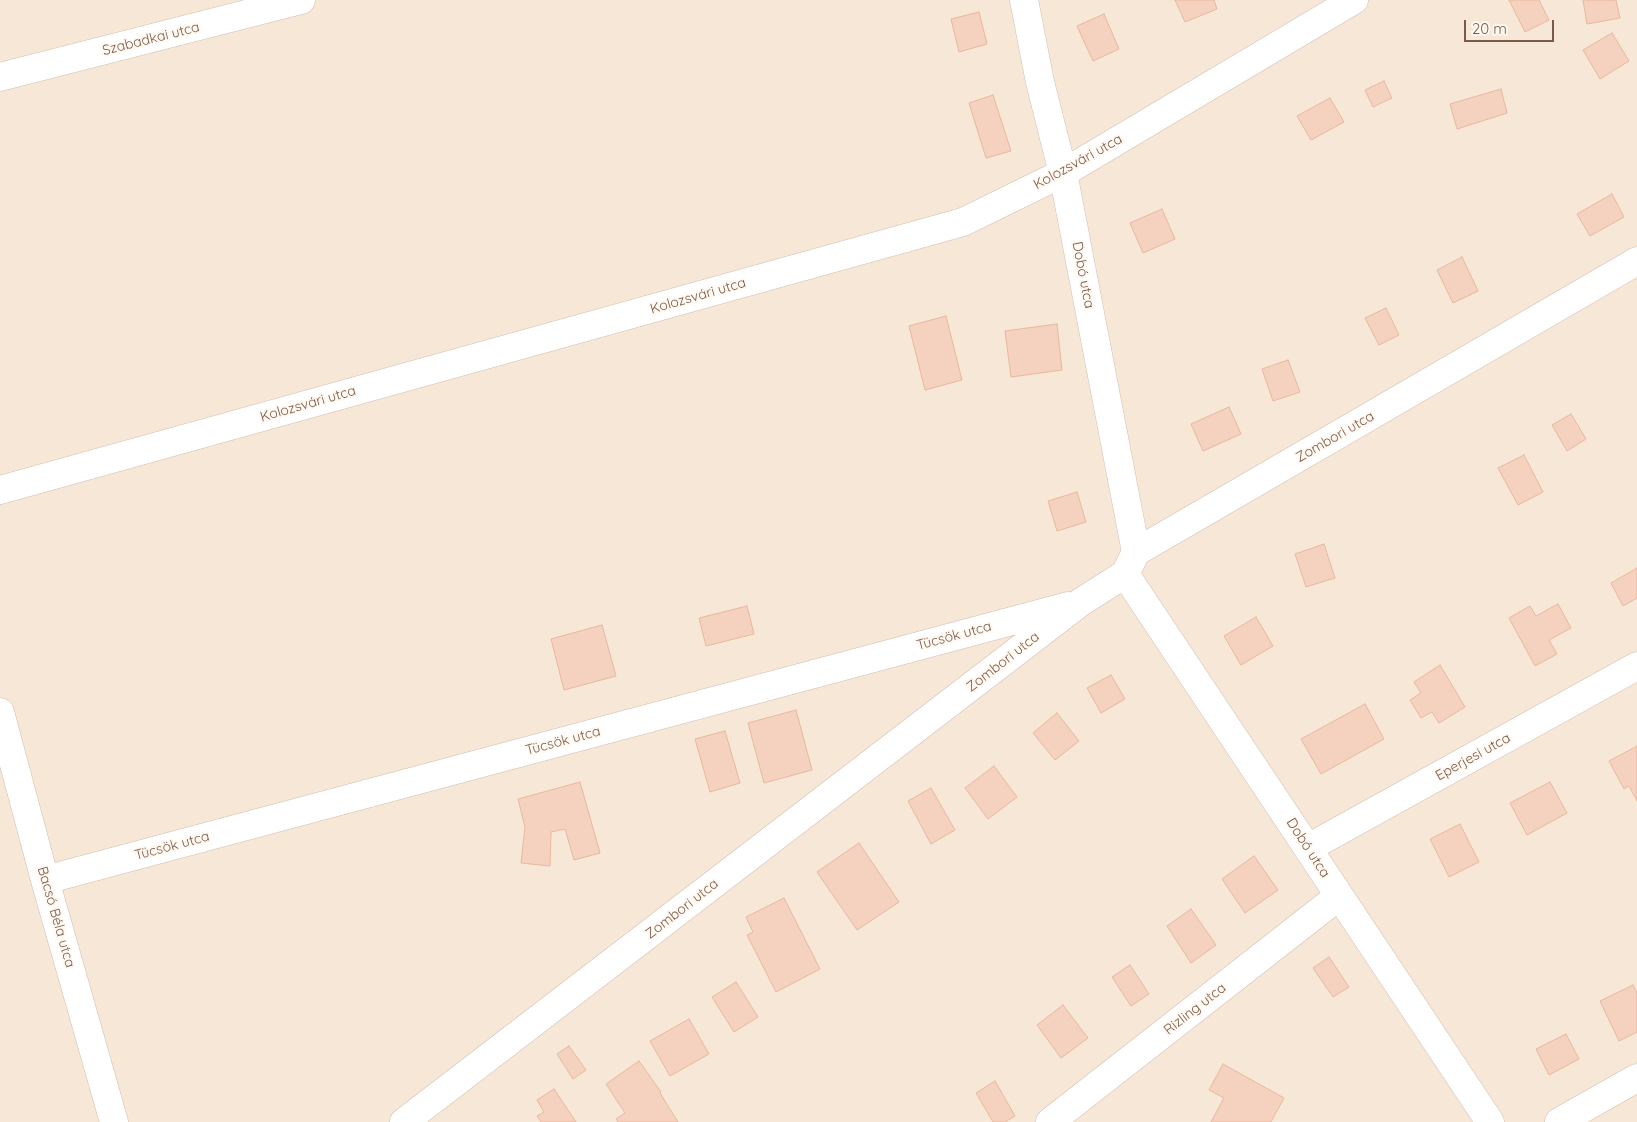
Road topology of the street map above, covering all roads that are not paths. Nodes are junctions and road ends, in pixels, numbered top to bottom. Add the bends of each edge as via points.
1 (301, 0) edge
2 (1024, 0) edge
3 (1354, 0) edge
4 (0, 77) edge
5 (1062, 173) junction
6 (1637, 261) edge
7 (0, 490) edge
8 (1131, 563) junction
9 (1081, 602) junction
10 (1637, 666) edge
11 (0, 712) edge
12 (1308, 848) junction
13 (45, 880) junction
14 (1339, 896) junction
15 (1637, 1078) edge
16 (114, 1122) edge
17 (404, 1122) edge
18 (1050, 1122) edge
19 (1490, 1122) edge
20 (1559, 1122) edge

1 - 4 street, Szabadkai utca
2 - 5 street, Dobó utca
3 - 5 street, Kolozsvári utca
5 - 7 street, Kolozsvári utca via 963,222
5 - 8 street, Dobó utca
6 - 8 street, Zombori utca
8 - 9 street, Zombori utca
8 - 12 street, Dobó utca
9 - 13 street, Tücsök utca
9 - 17 street, Zombori utca
10 - 12 street, Eperjesi utca
11 - 13 street, Bacsó Béla utca
12 - 14 street, Dobó utca
13 - 16 street, Bacsó Béla utca
14 - 18 street, Rizling utca
14 - 19 street, Dobó utca
15 - 20 street

